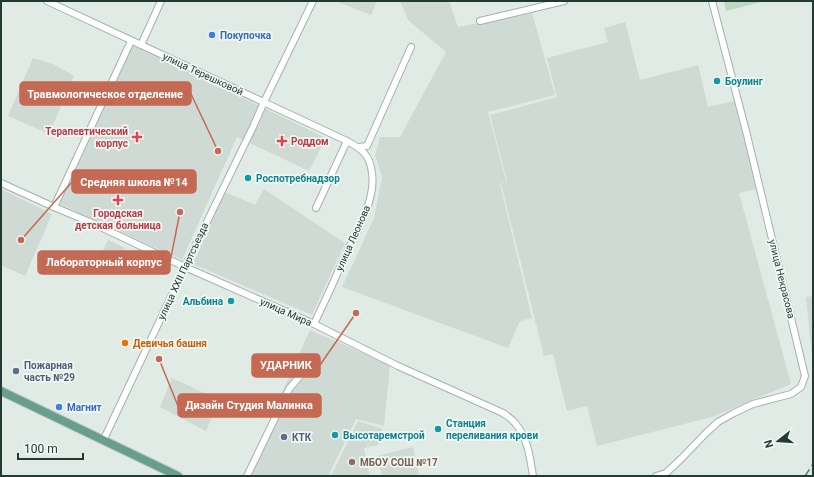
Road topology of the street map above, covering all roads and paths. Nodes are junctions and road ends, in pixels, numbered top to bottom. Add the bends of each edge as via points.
1 (47, 1) edge
2 (161, 1) edge
3 (313, 1) edge
4 (564, 1) edge
5 (712, 1) edge
6 (480, 21) dead end
7 (131, 41) junction
8 (141, 45) junction
9 (411, 47) dead end
10 (264, 102) junction
11 (347, 141) junction
12 (359, 147) junction
13 (1, 183) edge
14 (54, 207) junction
15 (316, 208) dead end
16 (185, 267) junction
17 (314, 324) junction
18 (306, 370) dead end
19 (1, 391) edge
20 (103, 441) junction
21 (178, 476) edge
22 (247, 476) edge
23 (533, 476) edge
24 (656, 476) edge

1 - 7 street, улица Терешковой
2 - 8 street
3 - 10 street, улица XXII Партсъезда
4 - 6 street
5 - 24 street, улица Некрасова via 805,376 801,387 791,394 753,404 718,422 666,473
7 - 8 street, улица Терешковой
7 - 14 street
8 - 10 street, улица Терешковой
9 - 12 street via 367,146
10 - 11 street, улица Терешковой
10 - 16 street, улица XXII Партсъезда
11 - 12 street, улица Терешковой
11 - 15 street
12 - 17 street, улица Леонова via 370,164 371,197
13 - 14 street, улица Мира
14 - 16 street, улица Мира
16 - 17 street, улица Мира
16 - 20 street, улица XXII Партсъезда
17 - 23 street, улица Мира via 503,413 515,422 524,435
18 - 22 street via 289,389
19 - 20 main road
20 - 21 main road

